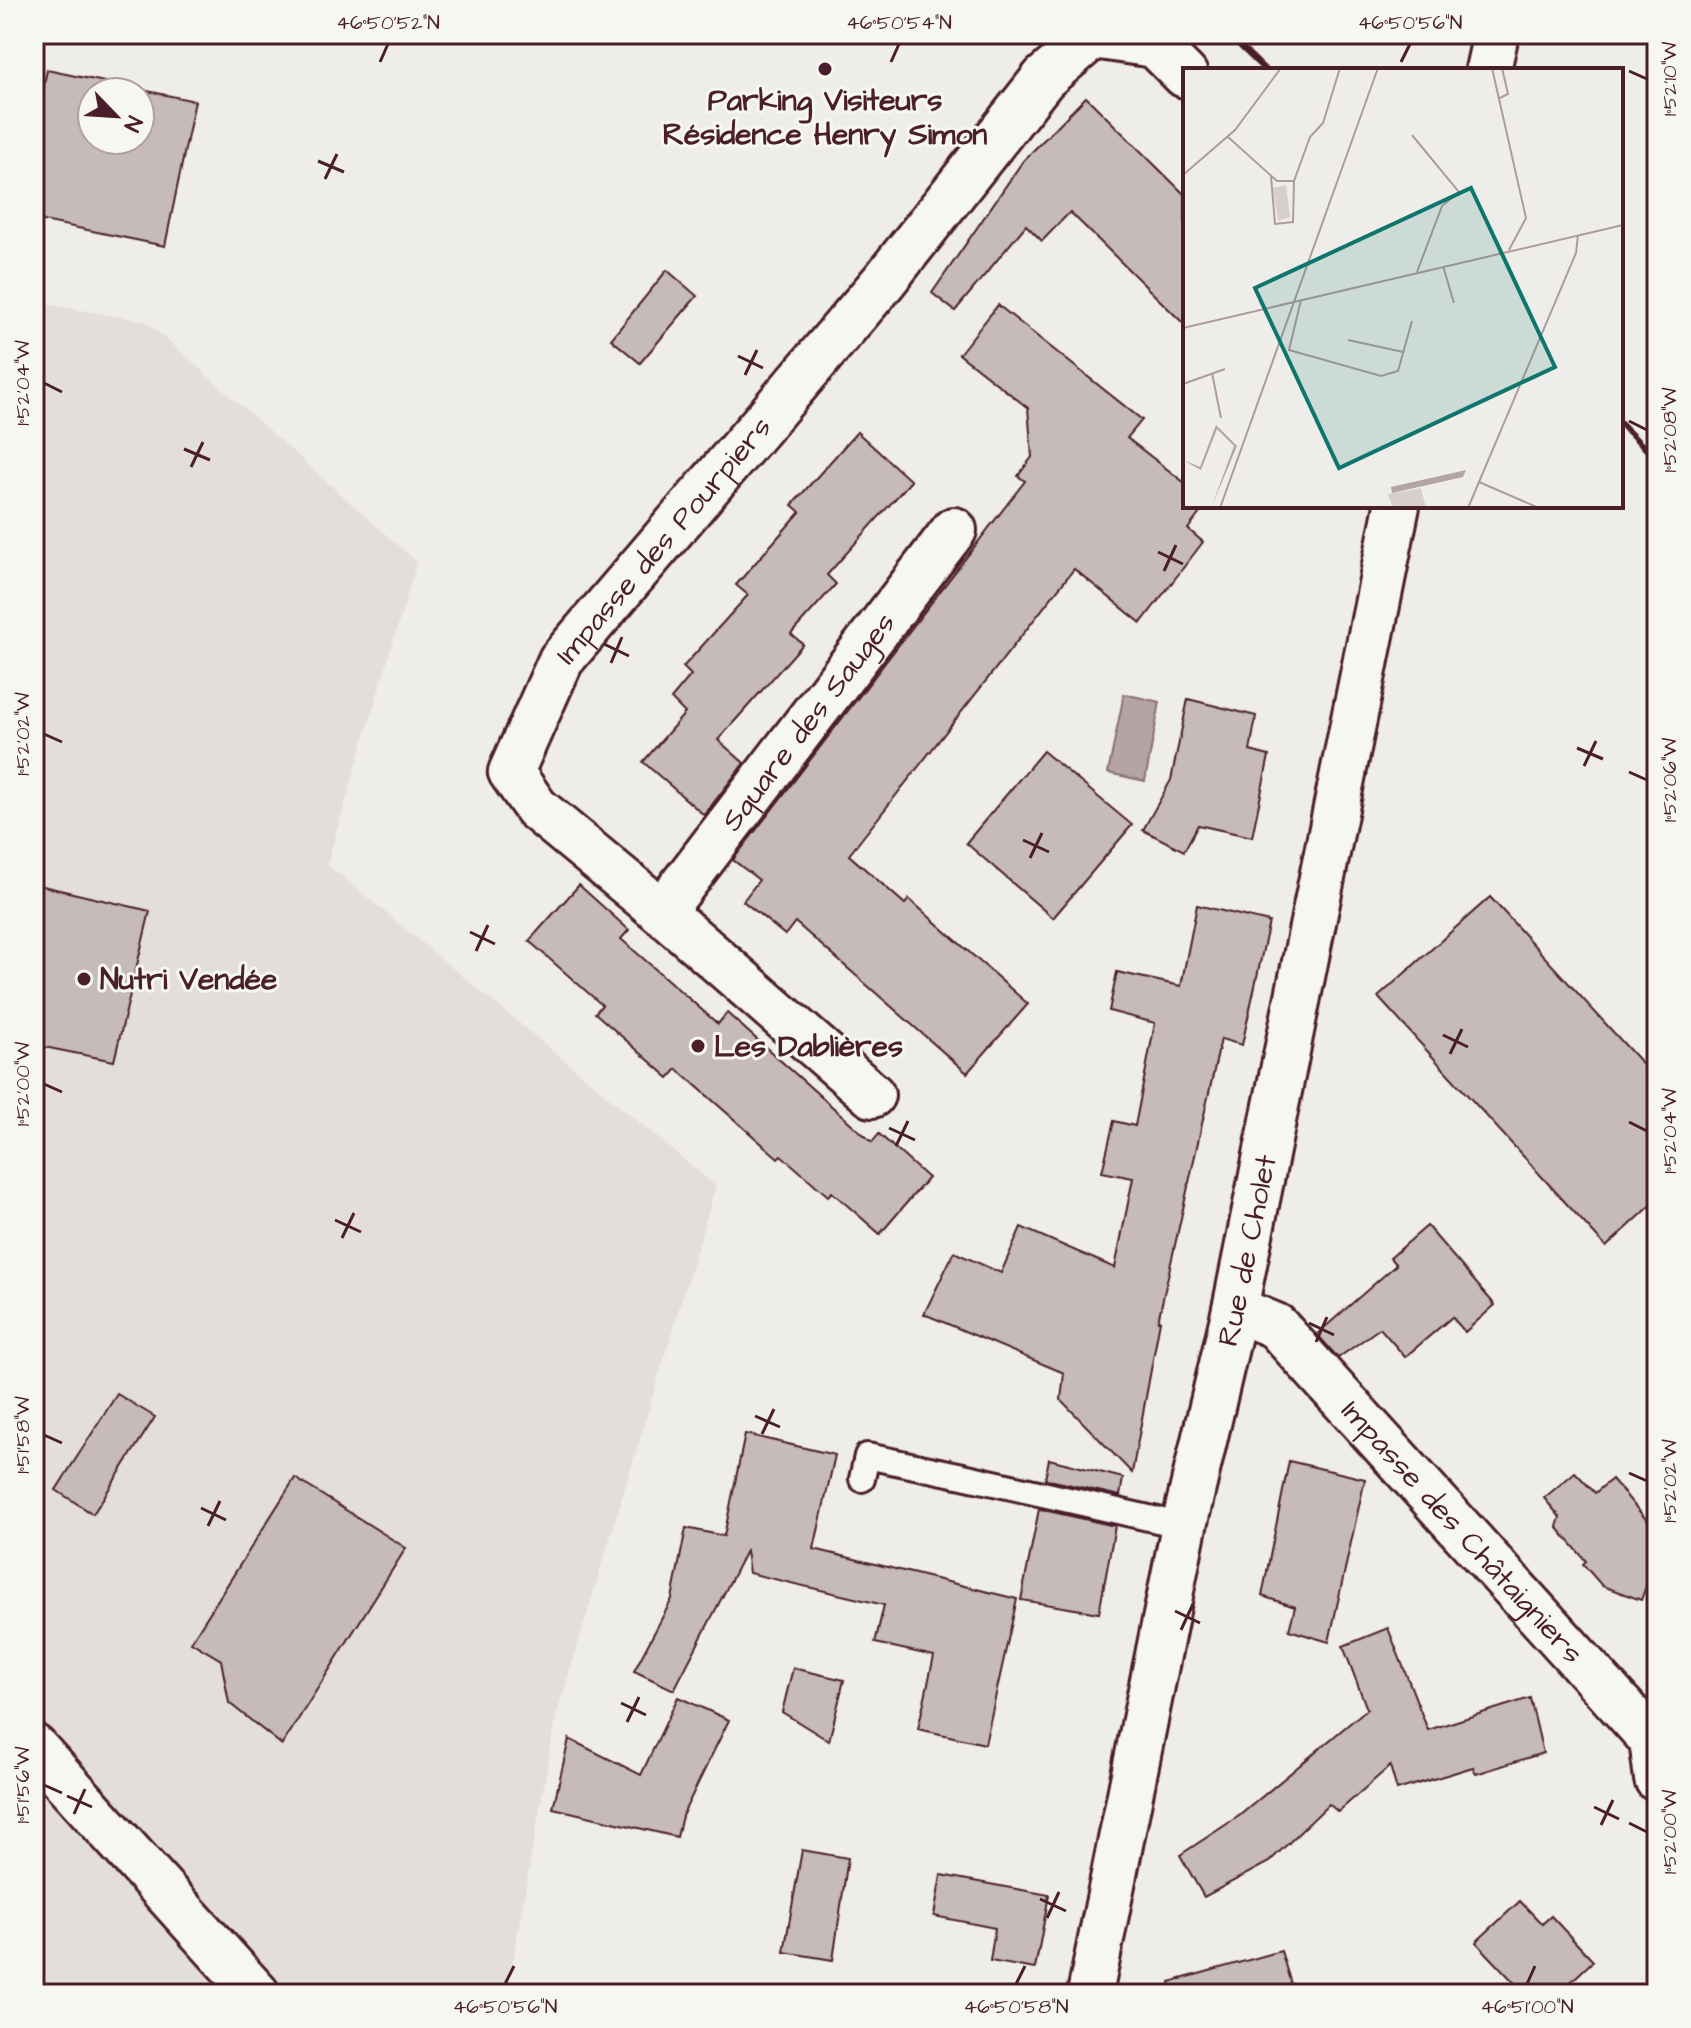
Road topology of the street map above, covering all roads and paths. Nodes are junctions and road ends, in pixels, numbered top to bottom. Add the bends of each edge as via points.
1 (1496, 34) edge
2 (1488, 68) edge
3 (1183, 73) edge
4 (1397, 508) edge
5 (954, 530) dead end
6 (662, 912) junction
7 (872, 1095) dead end
8 (1235, 1309) junction
9 (862, 1479) dead end
10 (1184, 1526) junction
11 (34, 1747) edge
12 (1657, 1779) edge
13 (257, 1994) edge
14 (1090, 1994) edge

1 - 2 street
3 - 6 street, Impasse des Pourpiers via 1155,45 1093,36 1044,78 884,281 561,660 511,772 536,808
4 - 8 street, Rue de Cholet
5 - 6 street, Square des Sauges
6 - 7 street, Impasse des Pourpiers
8 - 10 street, Rue de Cholet
8 - 12 street, Impasse des Châtaigniers via 1276,1326 1652,1740
9 - 10 lane via 867,1456
10 - 14 street, Rue de Cholet
11 - 13 street

